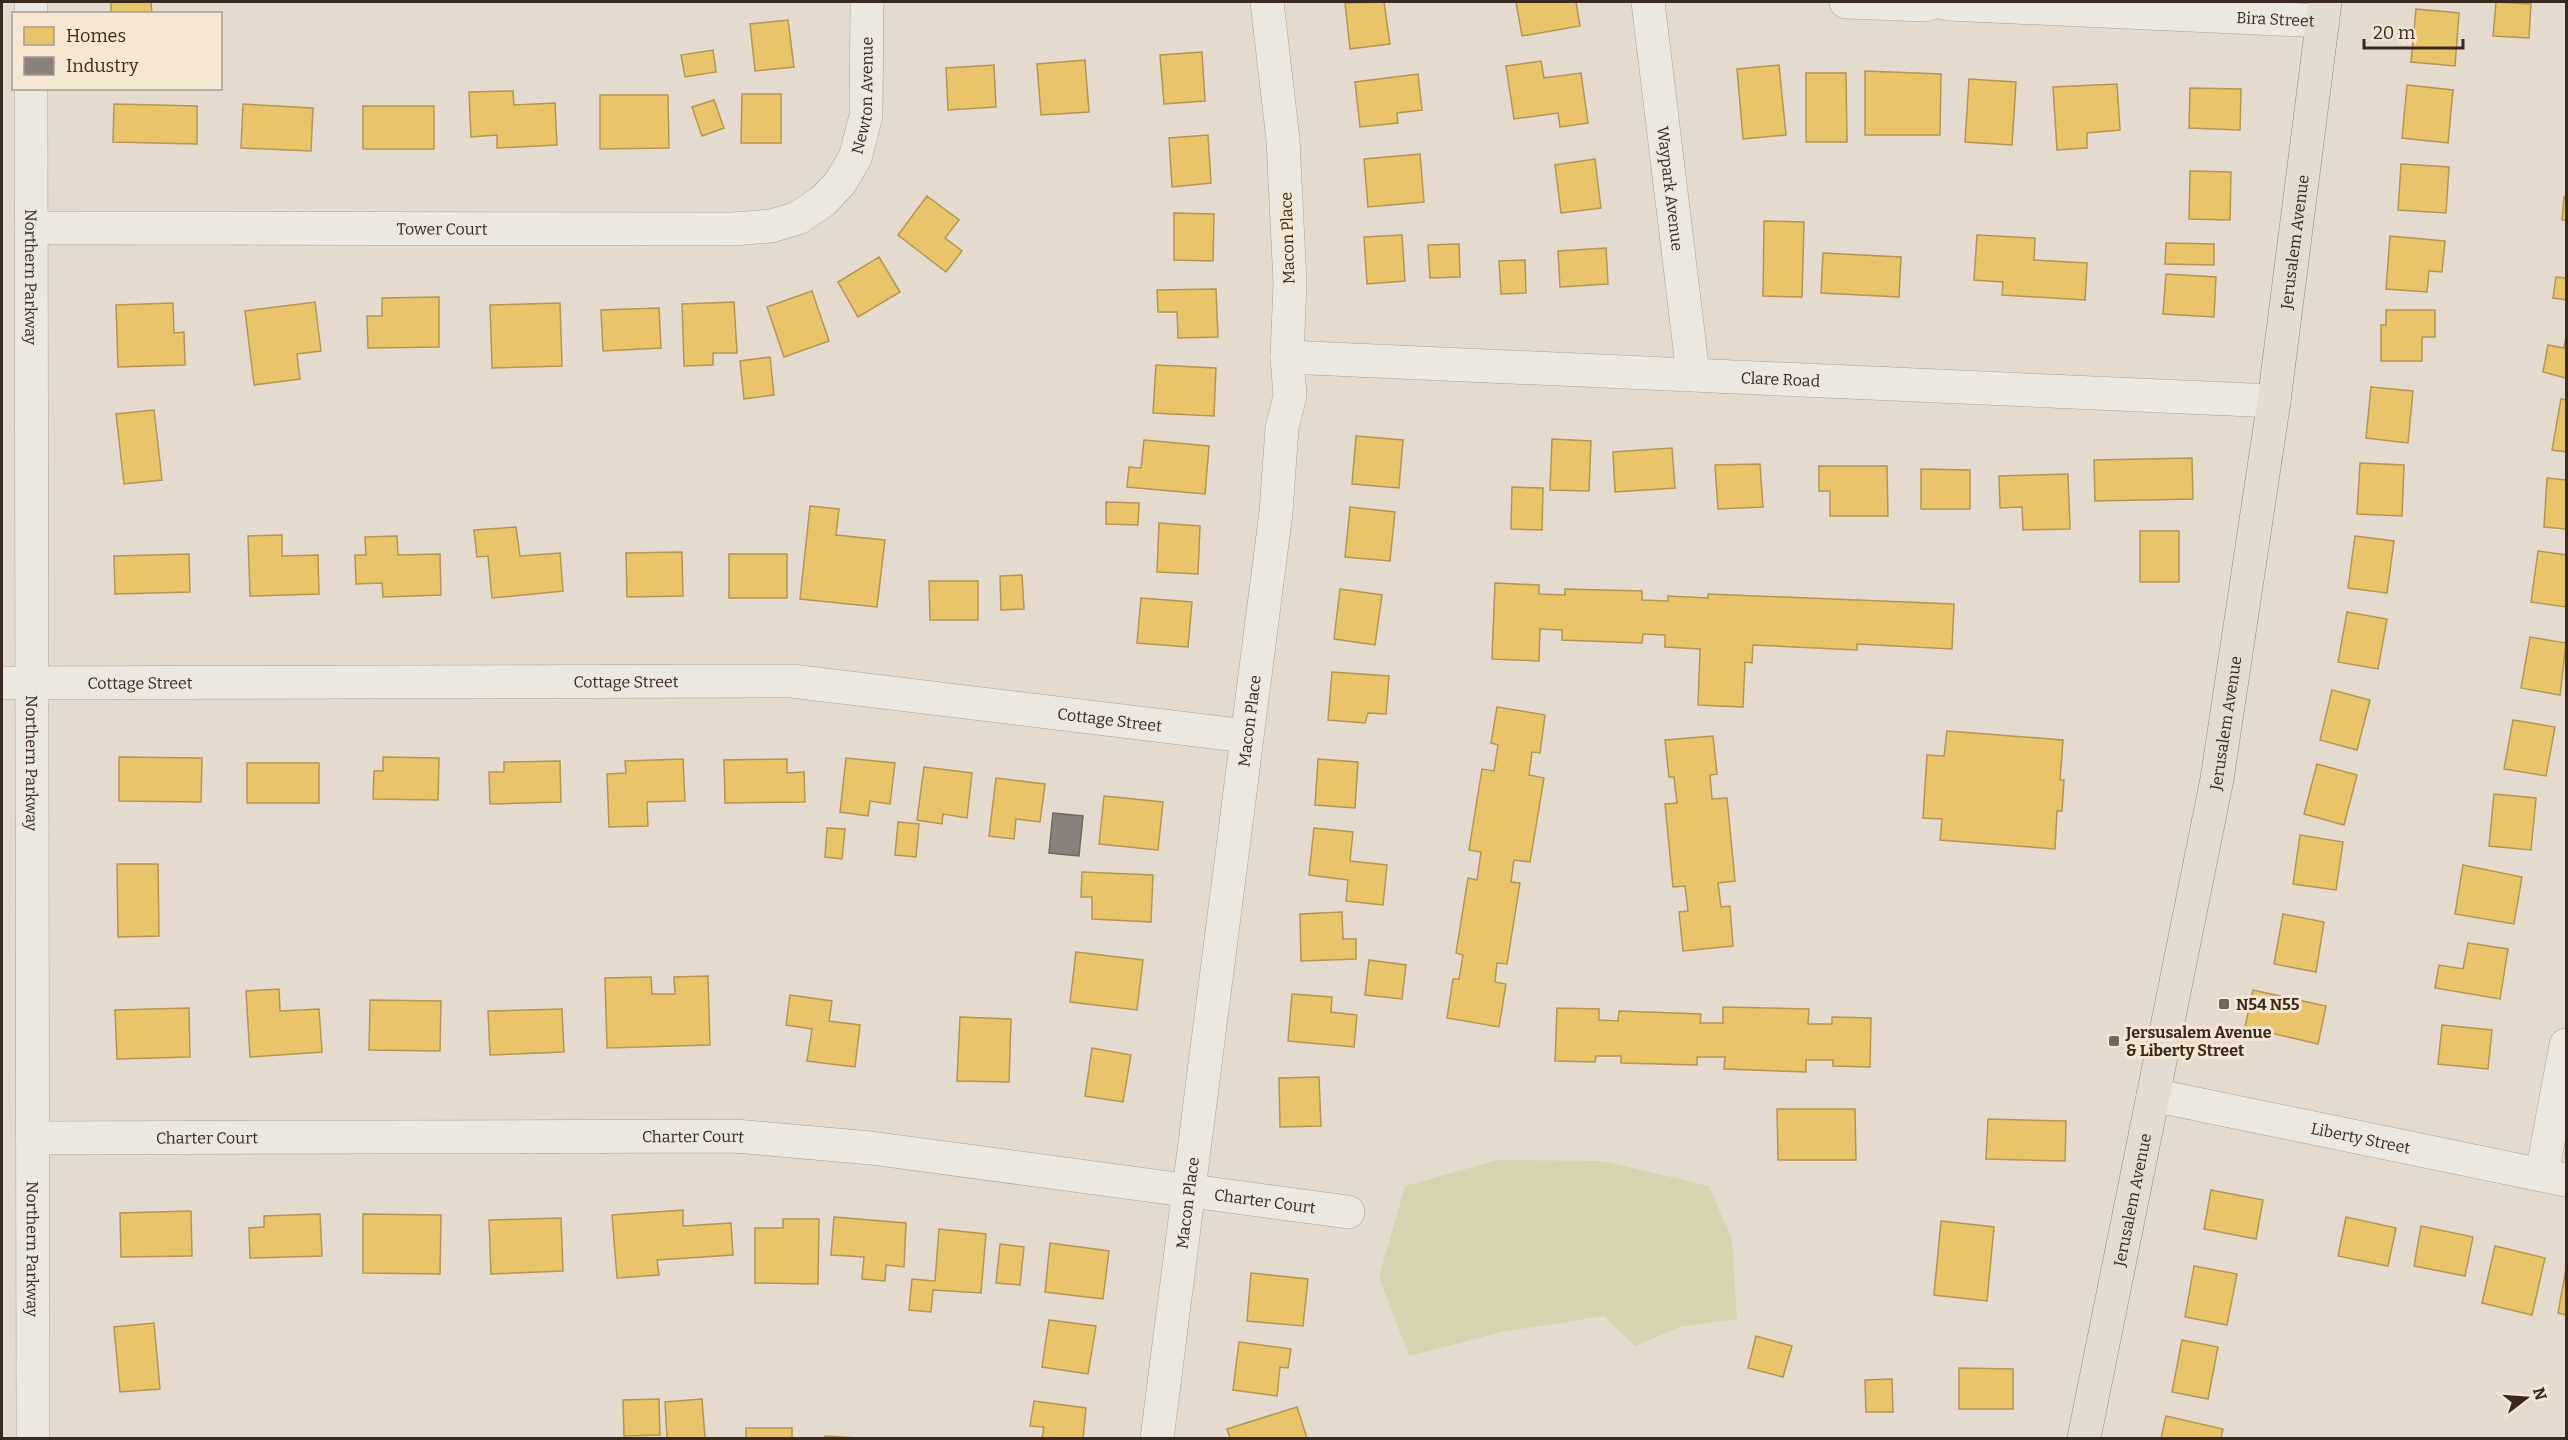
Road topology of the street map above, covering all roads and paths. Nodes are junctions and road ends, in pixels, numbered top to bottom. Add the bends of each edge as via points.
1 (872, 2) edge
2 (1267, 2) edge
3 (1648, 2) edge
4 (1846, 2) edge
5 (1942, 2) edge
6 (2324, 11) edge
7 (31, 90) edge
8 (840, 183) joint
9 (31, 228) junction
10 (1287, 357) junction
11 (1693, 374) junction
12 (2274, 401) junction
13 (16, 682) edge
14 (1246, 736) junction
15 (2566, 1045) edge
16 (2153, 1095) junction
17 (33, 1138) junction
18 (2554, 1177) edge
19 (1189, 1189) junction
20 (1348, 1212) dead end
21 (33, 1438) edge
22 (1157, 1438) edge
23 (2084, 1438) edge

1 - 8 street, Newton Avenue via 866,116 855,158
2 - 10 street, Macon Place via 1283,140 1290,283
3 - 11 street, Waypark Avenue
4 - 5 street, Bira Street
5 - 6 street, Bira Street
6 - 12 main road, Jerusalem Avenue
7 - 9 street, Northern Parkway
8 - 9 street, Tower Court via 824,201 798,218 771,226 734,229
9 - 13 street, Northern Parkway
10 - 11 street, Clare Road
10 - 14 street, Macon Place via 1290,396 1282,428 1276,512
11 - 12 street, Clare Road
12 - 16 main road, Jerusalem Avenue via 2217,779
13 - 14 street, Cottage Street via 792,681
13 - 17 street, Northern Parkway
14 - 19 street, Macon Place
15 - 18 street
16 - 18 street, Liberty Street
16 - 23 main road, Jerusalem Avenue
17 - 19 street, Charter Court via 735,1136 871,1148
17 - 21 street, Northern Parkway
19 - 20 street, Charter Court
19 - 22 street, Macon Place

